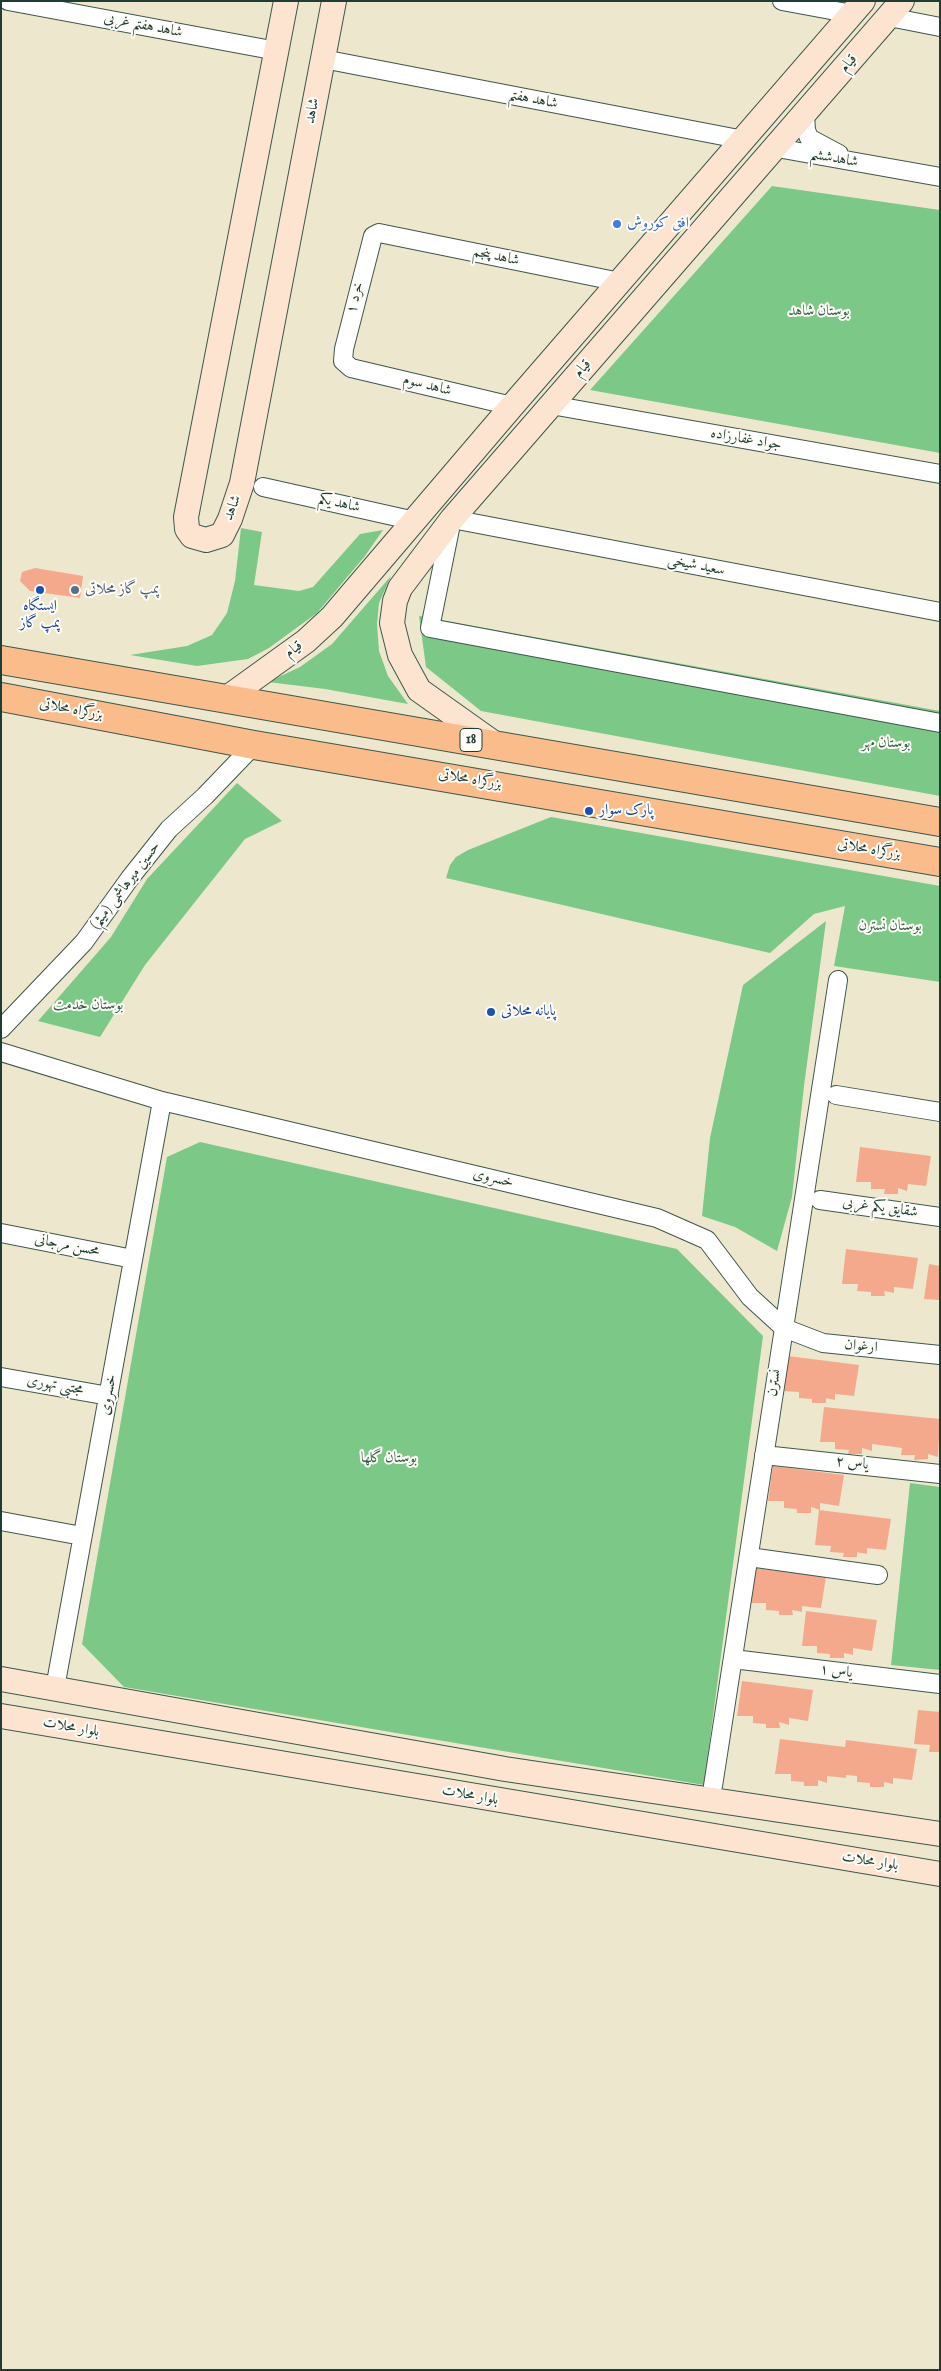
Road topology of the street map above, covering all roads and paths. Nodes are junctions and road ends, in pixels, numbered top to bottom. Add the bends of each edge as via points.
1 (8, 1) edge
2 (286, 1) edge
3 (334, 1) edge
4 (782, 1) edge
5 (858, 7) edge
6 (896, 9) edge
7 (940, 26) edge
8 (277, 51) junction
9 (323, 60) junction
10 (805, 115) junction
11 (744, 140) junction
12 (777, 148) junction
13 (892, 169) junction
14 (940, 177) edge
15 (373, 236) joint
16 (620, 282) junction
17 (344, 361) joint
18 (551, 405) junction
19 (512, 406) junction
20 (940, 474) edge
21 (263, 487) dead end
22 (452, 519) junction
23 (408, 530) junction
24 (423, 558) junction
25 (940, 612) edge
26 (1, 660) edge
27 (1, 696) edge
28 (227, 698) junction
29 (940, 723) edge
30 (495, 744) junction
31 (254, 745) junction
32 (879, 811) junction
33 (940, 822) edge
34 (868, 849) junction
35 (940, 862) edge
36 (838, 980) dead end
37 (1, 1029) edge
38 (1, 1052) edge
39 (836, 1095) dead end
40 (162, 1101) junction
41 (940, 1112) edge
42 (820, 1200) dead end
43 (940, 1216) edge
44 (1, 1234) edge
45 (133, 1259) junction
46 (784, 1328) junction
47 (940, 1355) edge
48 (1, 1377) edge
49 (109, 1396) junction
50 (764, 1455) junction
51 (940, 1474) edge
52 (1, 1521) edge
53 (82, 1536) junction
54 (748, 1557) junction
55 (878, 1575) dead end
56 (733, 1659) junction
57 (1, 1679) edge
58 (940, 1684) edge
59 (55, 1688) junction
60 (1, 1716) edge
61 (713, 1786) dead end
62 (940, 1834) edge
63 (940, 1874) edge

1 - 8 street, شاهد هفتم غربی
2 - 8 street, شاهد
3 - 9 street, شاهد
4 - 5 street
5 - 11 street, قیام
6 - 7 street
6 - 10 street, قیام
8 - 9 street, شاهد via 186,516 187,529 192,536 206,540 222,535 242,483
9 - 11 street, شاهد هفتم
10 - 12 street, قیام
10 - 13 street, شاهدششم via 809,138 820,146
11 - 12 street
11 - 16 street, قیام
12 - 13 street, شاهدششم
12 - 18 street, قیام
13 - 14 street, شاهدششم
15 - 16 street, شاهد پنجم via 379,233
15 - 17 street, خرد ۱ via 344,349
16 - 19 street, قیام
17 - 19 street, شاهد سوم via 351,368
18 - 20 street, جواد غفارزاده
18 - 22 street, قیام
19 - 23 street, قیام
21 - 23 street, شاهد یکم
22 - 24 street, قیام
22 - 25 street, سعید شیخی
22 - 29 street via 430,628
23 - 24 street via 404,548
23 - 28 street, قیام via 332,617 306,641
24 - 30 street, قیام via 400,588 395,601 392,623 400,655 419,690
26 - 28 highway, 18
27 - 31 highway, بزرگراه محلاتی
28 - 30 highway, 18
30 - 32 highway, 18
31 - 34 highway, بزرگراه محلاتی
31 - 37 street, حسین میرهاشمی (میثم) via 169,829 84,942
32 - 33 highway, 18
32 - 34 highway via 896,832 892,842
34 - 35 highway, بزرگراه محلاتی
36 - 46 street, نسترن
38 - 40 street, خسروی
39 - 41 street
40 - 45 street, خسروی
40 - 46 street, خسروی via 657,1218 707,1240 750,1297
42 - 43 street, شقایق یکم غربی
44 - 45 street, محسن مرجانی
45 - 49 street, خسروی
46 - 47 street, ارغوان via 823,1343
46 - 50 street, نسترن
48 - 49 street, مجتبی تهوری
49 - 53 street, خسروی
50 - 51 street, یاس ۲
50 - 54 street, نسترن
52 - 53 street
53 - 59 street, خسروی
54 - 55 street
54 - 56 street, نسترن
56 - 58 street, یاس ۱
56 - 61 street, نسترن
57 - 59 street
59 - 62 street via 505,1769
60 - 63 street, بلوار محلات

